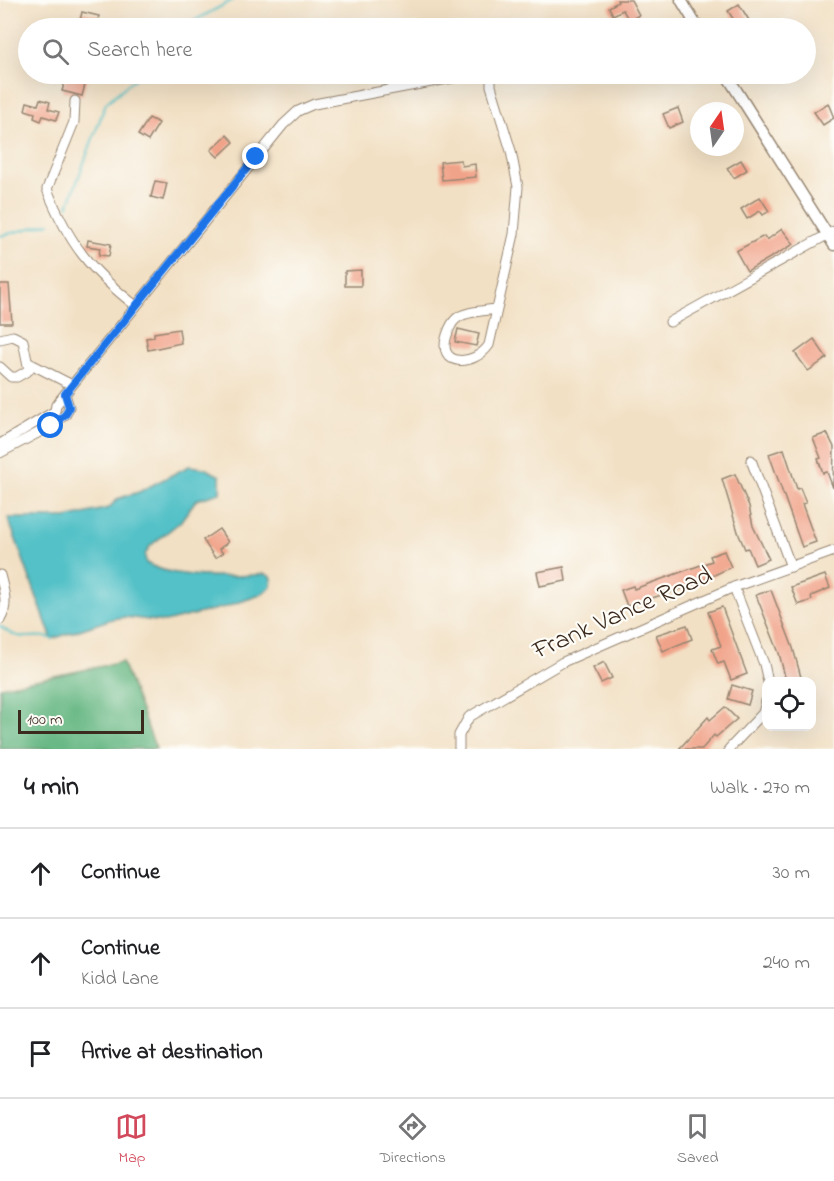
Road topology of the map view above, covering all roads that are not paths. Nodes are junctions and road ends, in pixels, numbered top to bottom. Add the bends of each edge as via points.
1 (681, 0) edge
2 (692, 18) edge
3 (421, 84) edge
4 (491, 84) edge
5 (733, 84) edge
6 (75, 101) dead end
7 (831, 233) edge
8 (834, 245) edge
9 (136, 306) junction
10 (496, 309) junction
11 (670, 322) dead end
12 (0, 339) edge
13 (29, 363) junction
14 (0, 368) edge
15 (72, 385) junction
16 (65, 394) junction
17 (0, 444) edge
18 (0, 453) edge
19 (751, 460) dead end
20 (834, 551) edge
21 (791, 567) junction
22 (0, 575) edge
23 (734, 587) junction
24 (0, 620) edge
25 (767, 677) edge
26 (762, 714) edge
27 (459, 749) edge
28 (729, 749) edge

1 - 2 main road
3 - 9 street via 314,104 298,111
4 - 10 street via 518,187 514,234
5 - 7 main road
6 - 9 street via 74,122 47,189 73,245
7 - 8 main road
7 - 11 street
9 - 15 street
10 - 10 street via 489,345 482,355 468,361 456,360 446,353 444,344 457,317
12 - 13 street via 13,336 23,341
13 - 14 street via 30,370 17,377
13 - 15 street
15 - 16 street
16 - 17 street via 45,419
16 - 18 street via 69,407 60,418
19 - 21 street
20 - 21 street, Frank Vance Road
21 - 23 street, Frank Vance Road
22 - 24 street via 6,596
23 - 25 street
23 - 27 street, Frank Vance Road via 613,638 531,679 469,717 459,735
26 - 28 street

